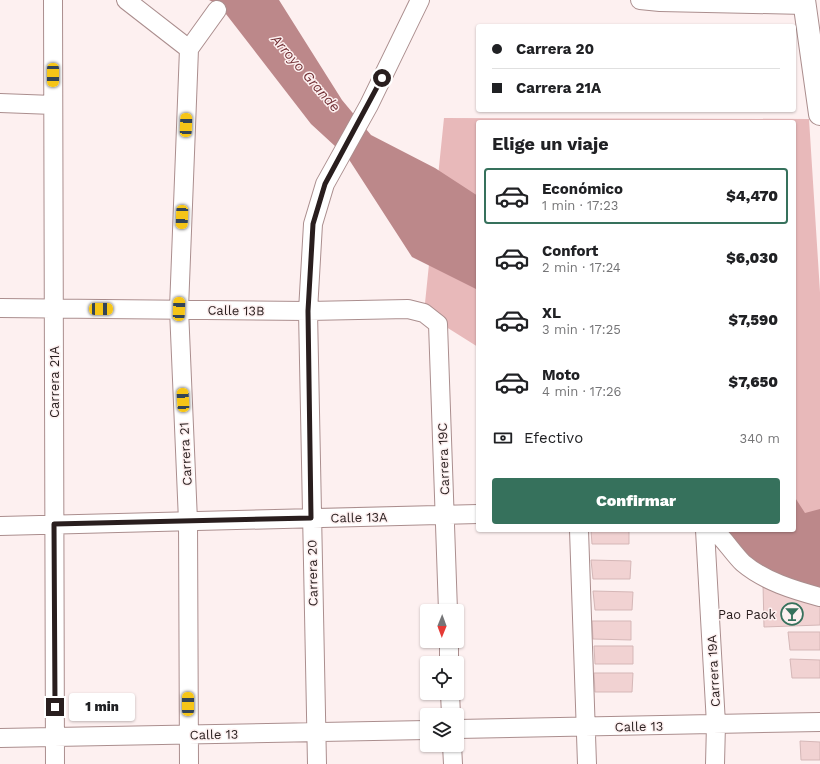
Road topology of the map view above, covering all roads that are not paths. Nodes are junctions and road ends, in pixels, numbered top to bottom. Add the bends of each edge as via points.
1 (53, 0) edge
2 (126, 0) edge
3 (420, 0) edge
4 (640, 0) edge
5 (805, 3) edge
6 (217, 10) dead end
7 (189, 49) junction
8 (0, 102) edge
9 (54, 105) junction
10 (820, 114) edge
11 (0, 308) edge
12 (54, 308) junction
13 (179, 309) junction
14 (308, 311) junction
15 (424, 313) joint
16 (476, 514) edge
17 (444, 515) junction
18 (311, 518) junction
19 (188, 521) junction
20 (54, 524) junction
21 (0, 526) edge
22 (579, 532) edge
23 (705, 532) edge
24 (716, 532) edge
25 (820, 597) edge
26 (448, 604) edge
27 (820, 722) edge
28 (716, 724) junction
29 (585, 727) junction
30 (464, 729) edge
31 (420, 730) edge
32 (316, 732) junction
33 (188, 735) junction
34 (55, 737) junction
35 (0, 738) edge
36 (452, 752) edge
37 (55, 764) edge
38 (189, 764) edge
39 (317, 764) edge
40 (452, 764) edge
41 (587, 764) edge
42 (715, 764) edge

1 - 9 street, Carrera 21A
2 - 7 street
3 - 14 street, Carrera 20 via 369,105 325,184 313,224
4 - 5 street
5 - 10 main road
6 - 7 street
7 - 13 street, Carrera 21
8 - 9 street
9 - 12 street, Carrera 21A
11 - 12 street, Calle 13B
12 - 13 street, Calle 13B
12 - 20 street, Carrera 21A
13 - 14 street, Calle 13B
13 - 19 street, Carrera 21
14 - 15 street, Calle 13B via 408,309
14 - 18 street, Carrera 20
15 - 17 street, Carrera 19C via 438,324
16 - 17 street, Calle 13A
17 - 18 street, Calle 13A
17 - 26 street, Carrera 19C
18 - 19 street, Calle 13A
18 - 32 street, Carrera 20
19 - 20 street, Calle 13A
19 - 33 street, Carrera 21
20 - 21 street, Calle 13A
20 - 34 street, Carrera 21A
22 - 29 street
23 - 28 street, Carrera 19A
24 - 25 street via 742,562 758,575
27 - 28 street, Calle 13
28 - 29 street, Calle 13
28 - 42 street, Carrera 19A
29 - 30 street, Calle 13
29 - 41 street
31 - 32 street, Calle 13
32 - 33 street, Calle 13
32 - 39 street, Carrera 20
33 - 34 street, Calle 13
33 - 38 street, Carrera 21
34 - 35 street, Calle 13
34 - 37 street, Carrera 21A
36 - 40 street

